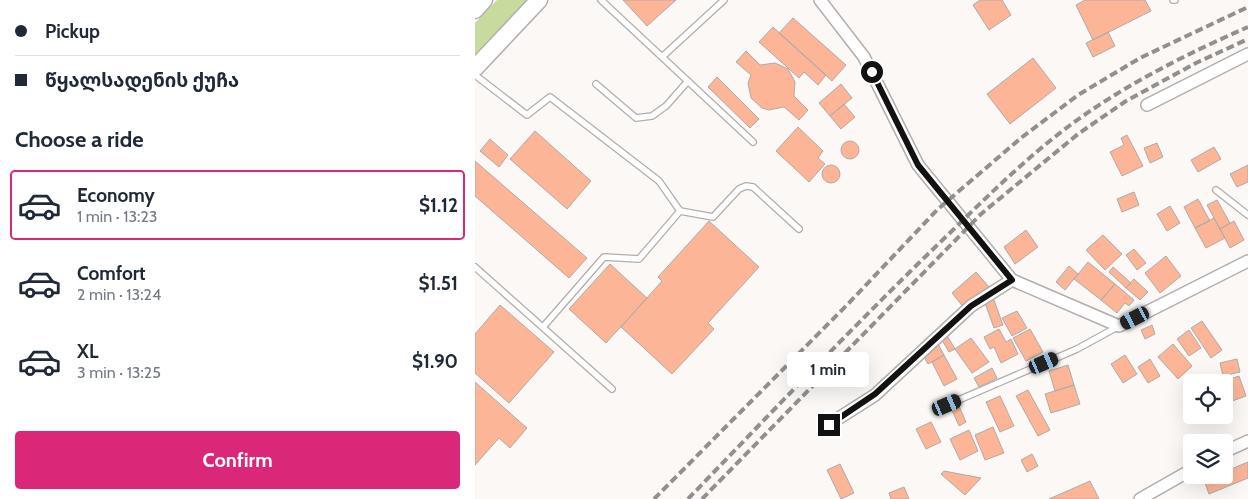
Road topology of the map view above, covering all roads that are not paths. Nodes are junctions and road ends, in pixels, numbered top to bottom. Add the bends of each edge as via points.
1 (484, 0) edge
2 (539, 0) edge
3 (724, 0) edge
4 (820, 0) edge
5 (605, 1) edge
6 (475, 10) edge
7 (1248, 54) edge
8 (662, 57) junction
9 (475, 68) edge
10 (475, 75) edge
11 (688, 81) junction
12 (596, 84) dead end
13 (1147, 106) dead end
14 (753, 142) dead end
15 (1216, 190) dead end
16 (680, 211) junction
17 (1248, 215) edge
18 (799, 229) dead end
19 (1248, 261) edge
20 (475, 267) edge
21 (1012, 280) junction
22 (1119, 326) junction
23 (543, 327) junction
24 (612, 389) dead end
25 (947, 405) dead end
26 (829, 425) dead end
27 (1248, 441) edge
28 (1233, 448) edge
29 (1183, 475) edge
30 (1140, 499) edge

1 - 6 main road
2 - 9 main road
3 - 8 lane
4 - 21 street via 864,57 918,165
5 - 8 lane
7 - 13 street
8 - 11 lane
10 - 16 lane via 527,115 550,97 659,181
11 - 12 lane via 666,106 652,116 636,118
11 - 14 lane
15 - 17 lane
16 - 18 lane via 713,217 739,189 753,187
16 - 23 lane via 639,259 604,256
19 - 22 street
20 - 23 lane
21 - 22 street
21 - 26 street via 971,306 875,394
22 - 25 lane via 1077,350
23 - 24 lane
27 - 28 street
29 - 30 street

